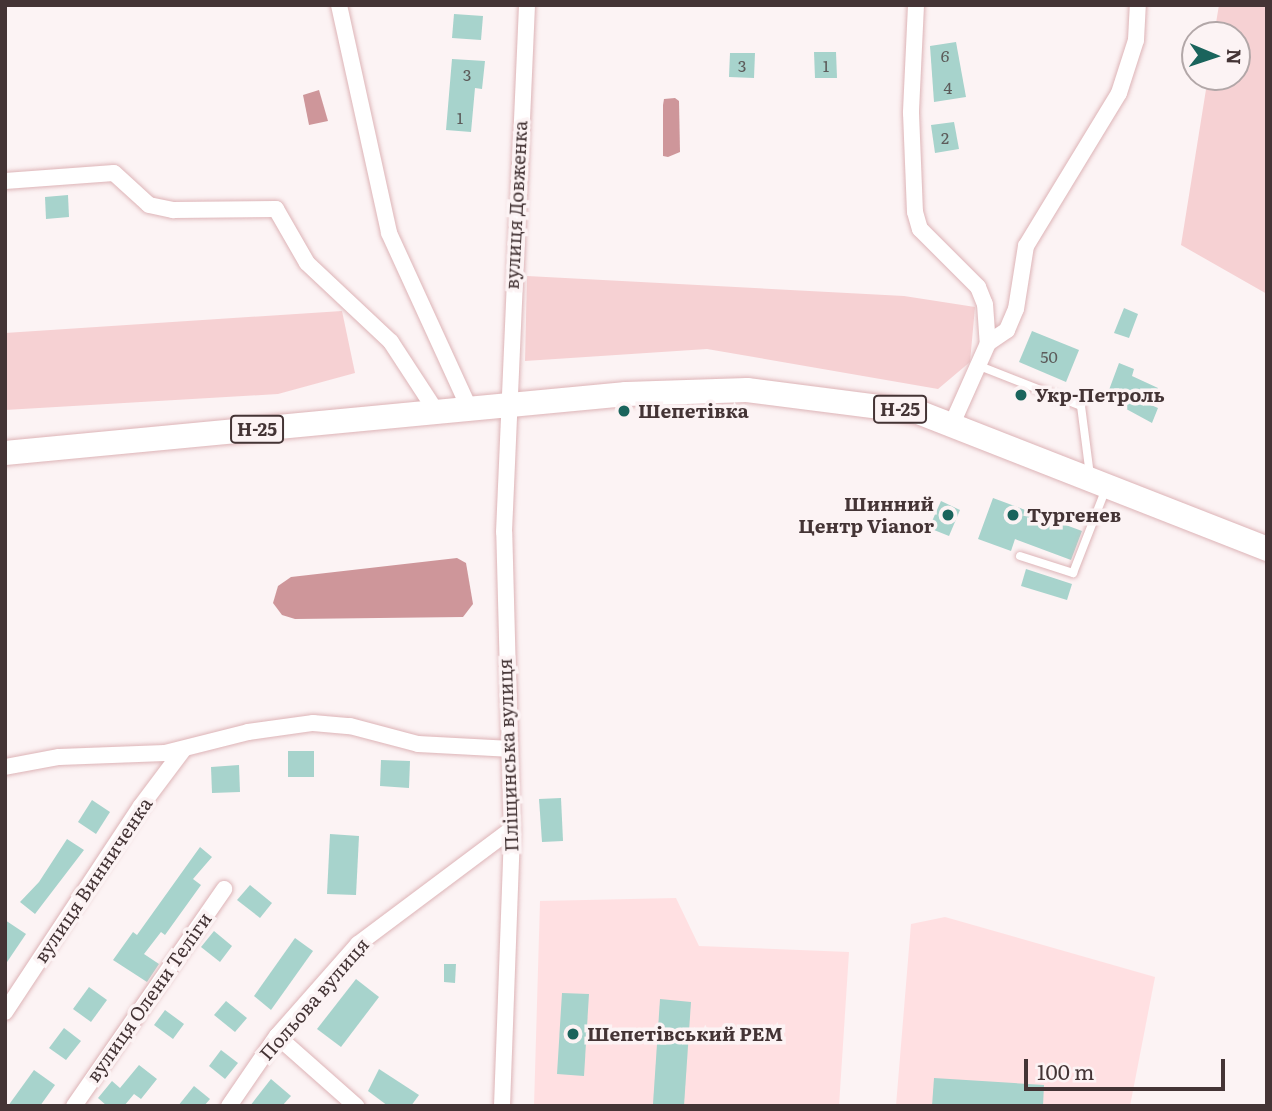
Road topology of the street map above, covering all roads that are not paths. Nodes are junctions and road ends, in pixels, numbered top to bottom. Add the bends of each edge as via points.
1 (339, 5) edge
2 (527, 5) edge
3 (916, 5) edge
4 (1138, 5) edge
5 (5, 181) edge
6 (988, 343) junction
7 (977, 365) junction
8 (508, 405) junction
9 (469, 408) junction
10 (436, 411) junction
11 (952, 424) junction
12 (5, 453) edge
13 (1099, 481) junction
14 (1267, 549) edge
15 (1020, 555) dead end
16 (510, 749) junction
17 (183, 750) junction
18 (5, 766) edge
19 (512, 829) junction
20 (224, 888) dead end
21 (5, 1012) edge
22 (277, 1036) junction
23 (74, 1106) edge
24 (229, 1106) edge
25 (356, 1106) edge
26 (502, 1106) edge

1 - 9 street via 389,233
2 - 8 street, вулиця Довженка
3 - 6 street via 915,212 919,229 978,287 985,304
4 - 6 street via 1136,40 1119,93 1026,246 1016,309 1007,330
5 - 10 street via 114,173 149,205 173,210 276,209 307,264 391,342
6 - 7 street
7 - 11 street
7 - 13 lane via 1081,406
8 - 9 main road, Н-25
8 - 11 main road, Н-25 via 747,390 904,410
8 - 16 street, Пліщинська вулиця via 503,608
9 - 10 main road, Н-25
10 - 12 main road, Н-25
11 - 13 main road, Н-25
13 - 14 main road, Н-25
13 - 15 lane via 1073,573
16 - 17 street via 418,744 350,726 313,723 248,732
16 - 19 street, Пліщинська вулиця
17 - 18 street via 47,758
17 - 21 street, вулиця Винниченка
19 - 22 street, Польова вулиця via 358,944
19 - 26 street, Пліщинська вулиця
20 - 23 street, вулиця Олени Теліги
22 - 24 street, Польова вулиця
22 - 25 street

